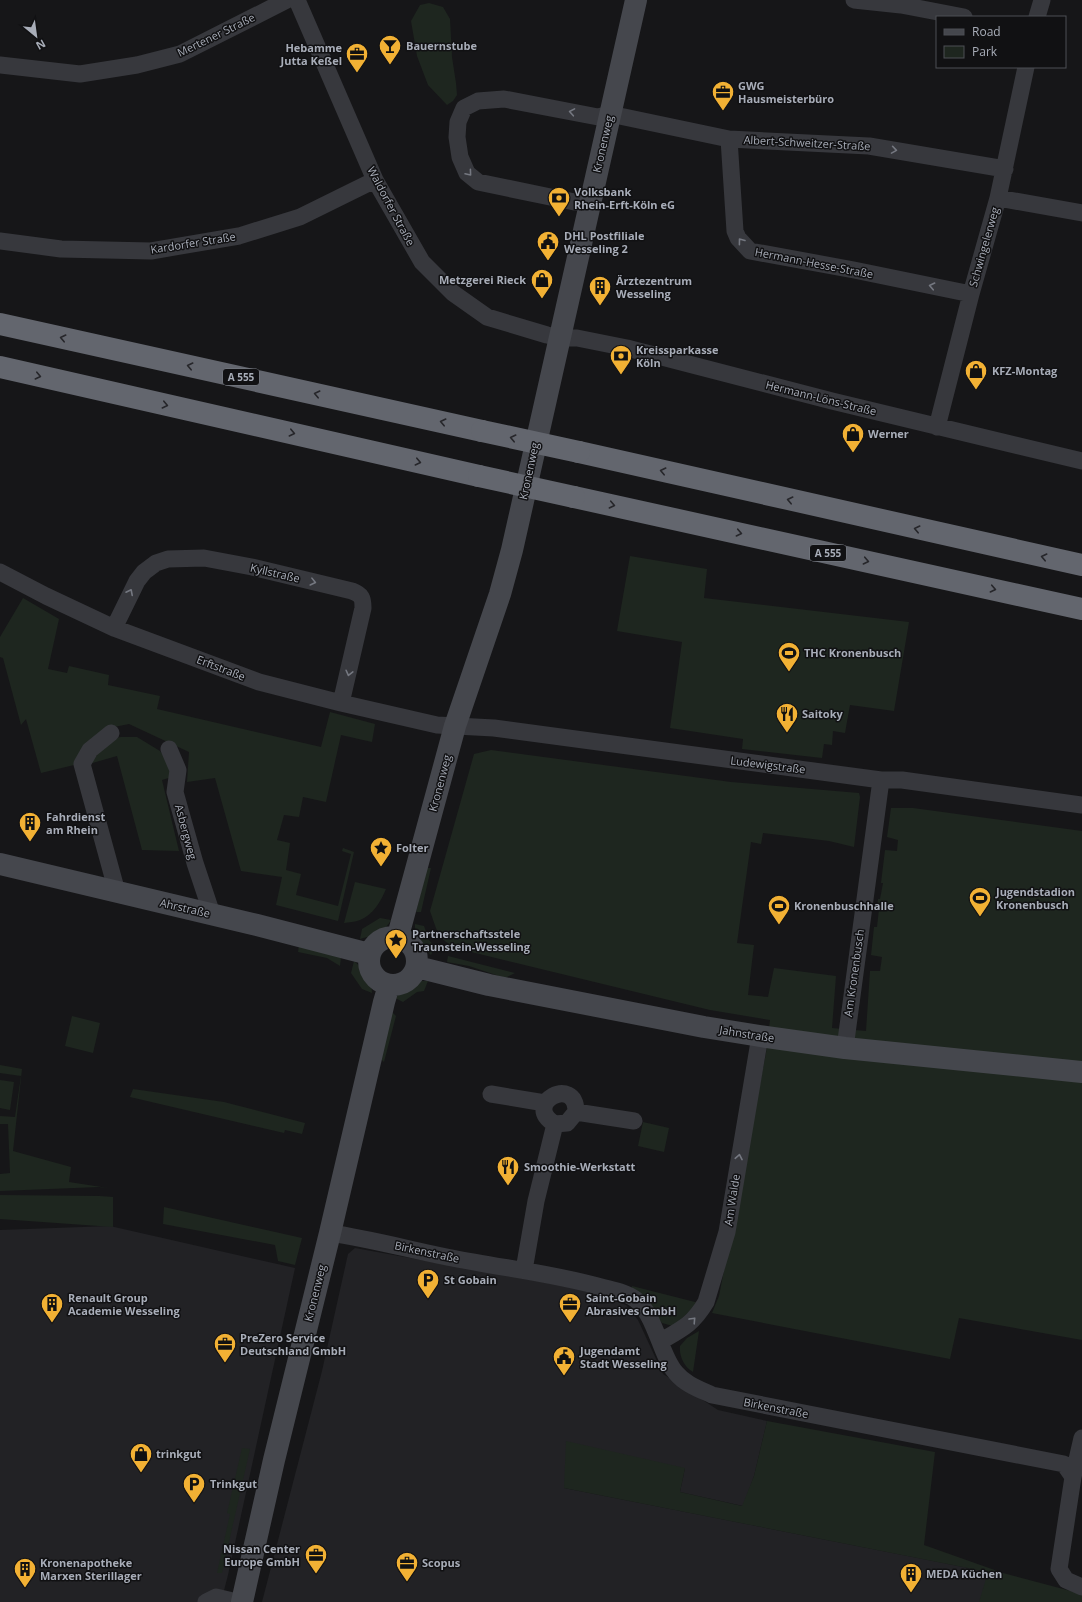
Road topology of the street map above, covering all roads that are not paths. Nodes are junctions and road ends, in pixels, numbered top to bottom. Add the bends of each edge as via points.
1 (287, 0) edge
2 (297, 0) edge
3 (636, 0) edge
4 (854, 0) edge
5 (1042, 0) edge
6 (959, 16) edge
7 (1037, 16) edge
8 (0, 65) edge
9 (1026, 68) edge
10 (610, 114) junction
11 (729, 139) junction
12 (1004, 169) junction
13 (375, 180) junction
14 (998, 198) junction
15 (589, 205) junction
16 (1082, 213) edge
17 (0, 241) edge
18 (971, 294) junction
19 (0, 324) edge
20 (560, 338) junction
21 (0, 367) edge
22 (937, 427) junction
23 (1082, 461) edge
24 (1082, 565) edge
25 (0, 572) edge
26 (1082, 609) edge
27 (114, 628) junction
28 (341, 703) junction
29 (455, 726) junction
30 (110, 733) dead end
31 (169, 749) dead end
32 (881, 780) junction
33 (1082, 805) edge
34 (0, 864) edge
35 (117, 892) junction
36 (212, 914) junction
37 (398, 936) junction
38 (369, 954) junction
39 (417, 968) junction
40 (389, 985) junction
41 (760, 1036) junction
42 (845, 1048) junction
43 (1082, 1072) edge
44 (491, 1094) dead end
45 (546, 1103) junction
46 (576, 1112) junction
47 (634, 1121) dead end
48 (555, 1124) junction
49 (330, 1233) junction
50 (524, 1270) junction
51 (661, 1341) junction
52 (1082, 1438) edge
53 (1073, 1477) junction
54 (1082, 1587) edge
55 (206, 1602) edge
56 (237, 1602) edge
57 (242, 1602) edge

1 - 8 street, Mertener Straße via 180,54 137,65 80,74
2 - 13 street, Waldorfer Straße
3 - 10 street, Kronenweg
4 - 6 street via 901,5
5 - 7 street
9 - 12 street, Schwingelerweg
10 - 11 street, Albert-Schweitzer-Straße
10 - 15 street, Kronenweg
10 -> 15 street, Albert-Schweitzer-Straße via 598,117 504,99 478,101 464,108 458,122 460,157 467,173 478,182
11 -> 12 street, Albert-Schweitzer-Straße via 869,146
18 -> 11 street, Hermann-Hesse-Straße via 750,251 735,231
12 - 14 street, Schwingelerweg
13 - 17 street, Kardorfer Straße via 300,217 239,236 151,251 61,249
13 - 20 street, Waldorfer Straße via 422,262 453,293 487,316
14 - 16 street
14 - 18 street, Schwingelerweg
15 - 20 street, Kronenweg
18 - 22 street, Schwingelerweg
24 -> 19 highway, A 555, bridge
20 - 22 street, Hermann-Löns-Straße via 577,338 627,348
20 - 29 street, Kronenweg via 503,582
21 -> 26 highway, A 555, bridge
22 - 23 street, Hermann-Löns-Straße
25 - 27 street, Erftstraße
27 - 28 street, Erftstraße via 259,682
27 -> 28 street, Kyllstraße via 137,580 156,563 168,559 204,558 352,591 364,599
28 - 29 street, Erftstraße via 437,725
29 - 32 street, Ludewigstraße via 494,728
29 - 37 street, Kronenweg
30 - 35 street via 90,750 82,764
31 - 36 street, Asbergweg via 178,770 176,792
32 - 33 street, Ludewigstraße via 902,780
32 - 42 street, Am Kronenbusch
34 - 35 street, Ahrstraße
35 - 36 street, Ahrstraße
36 - 38 street, Ahrstraße
37 - 38 street via 385,937 374,945
37 - 39 street via 414,948
38 - 40 street via 371,972 382,983
39 - 40 street via 406,981 398,985
39 - 41 street, Jahnstraße via 489,985
40 - 49 street, Kronenweg
41 - 42 street, Jahnstraße
51 -> 41 street, Am Walde via 687,1327 706,1302 727,1232
42 - 43 street, Jahnstraße
44 - 45 street
45 - 46 street via 551,1096 564,1094 573,1100
45 - 48 street via 546,1115
46 - 47 street
46 - 48 street via 567,1123
48 - 50 street via 536,1201
49 - 50 street, Birkenstraße
49 - 57 street, Kronenweg
50 - 51 street, Birkenstraße via 584,1282 636,1300
51 - 53 street, Birkenstraße via 671,1367 677,1375 692,1386 712,1395 1064,1464
52 - 53 street
53 - 54 street via 1060,1569 1066,1580
55 - 56 street via 216,1597

